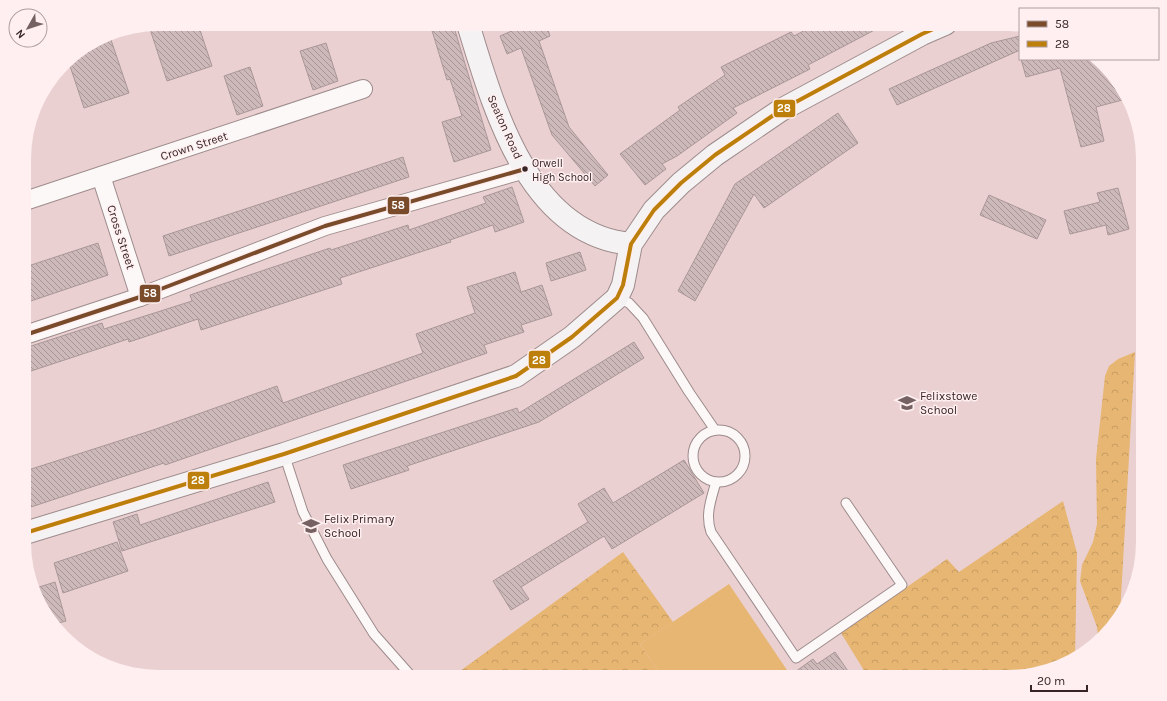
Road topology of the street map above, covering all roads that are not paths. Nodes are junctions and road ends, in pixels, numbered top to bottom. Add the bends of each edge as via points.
1 (470, 31) edge
2 (917, 31) edge
3 (363, 89) dead end
4 (525, 169) junction
5 (101, 176) junction
6 (31, 199) edge
7 (631, 244) junction
8 (140, 297) junction
9 (617, 298) junction
10 (31, 333) edge
11 (714, 430) junction
12 (284, 454) junction
13 (716, 482) junction
14 (846, 503) dead end
15 (31, 531) edge
16 (406, 670) edge

1 - 4 street, Seaton Road via 511,147
2 - 7 street via 781,110 715,155 654,210
3 - 5 street, Crown Street
4 - 7 street, Seaton Road via 543,194 575,223 608,240
4 - 8 street via 325,226
5 - 6 street, Crown Street
5 - 8 street, Cross Street
7 - 9 street via 623,285
8 - 10 street
9 - 11 lane via 629,303 643,318
9 - 12 street via 572,337 516,376
11 - 13 lane via 702,435 694,446 692,460 698,473 709,481
11 - 13 lane via 728,432 740,440 745,452 744,466 735,478 723,483
12 - 15 street
12 - 16 lane via 303,512 327,559 374,634
13 - 14 lane via 708,512 711,532 796,658 902,585

